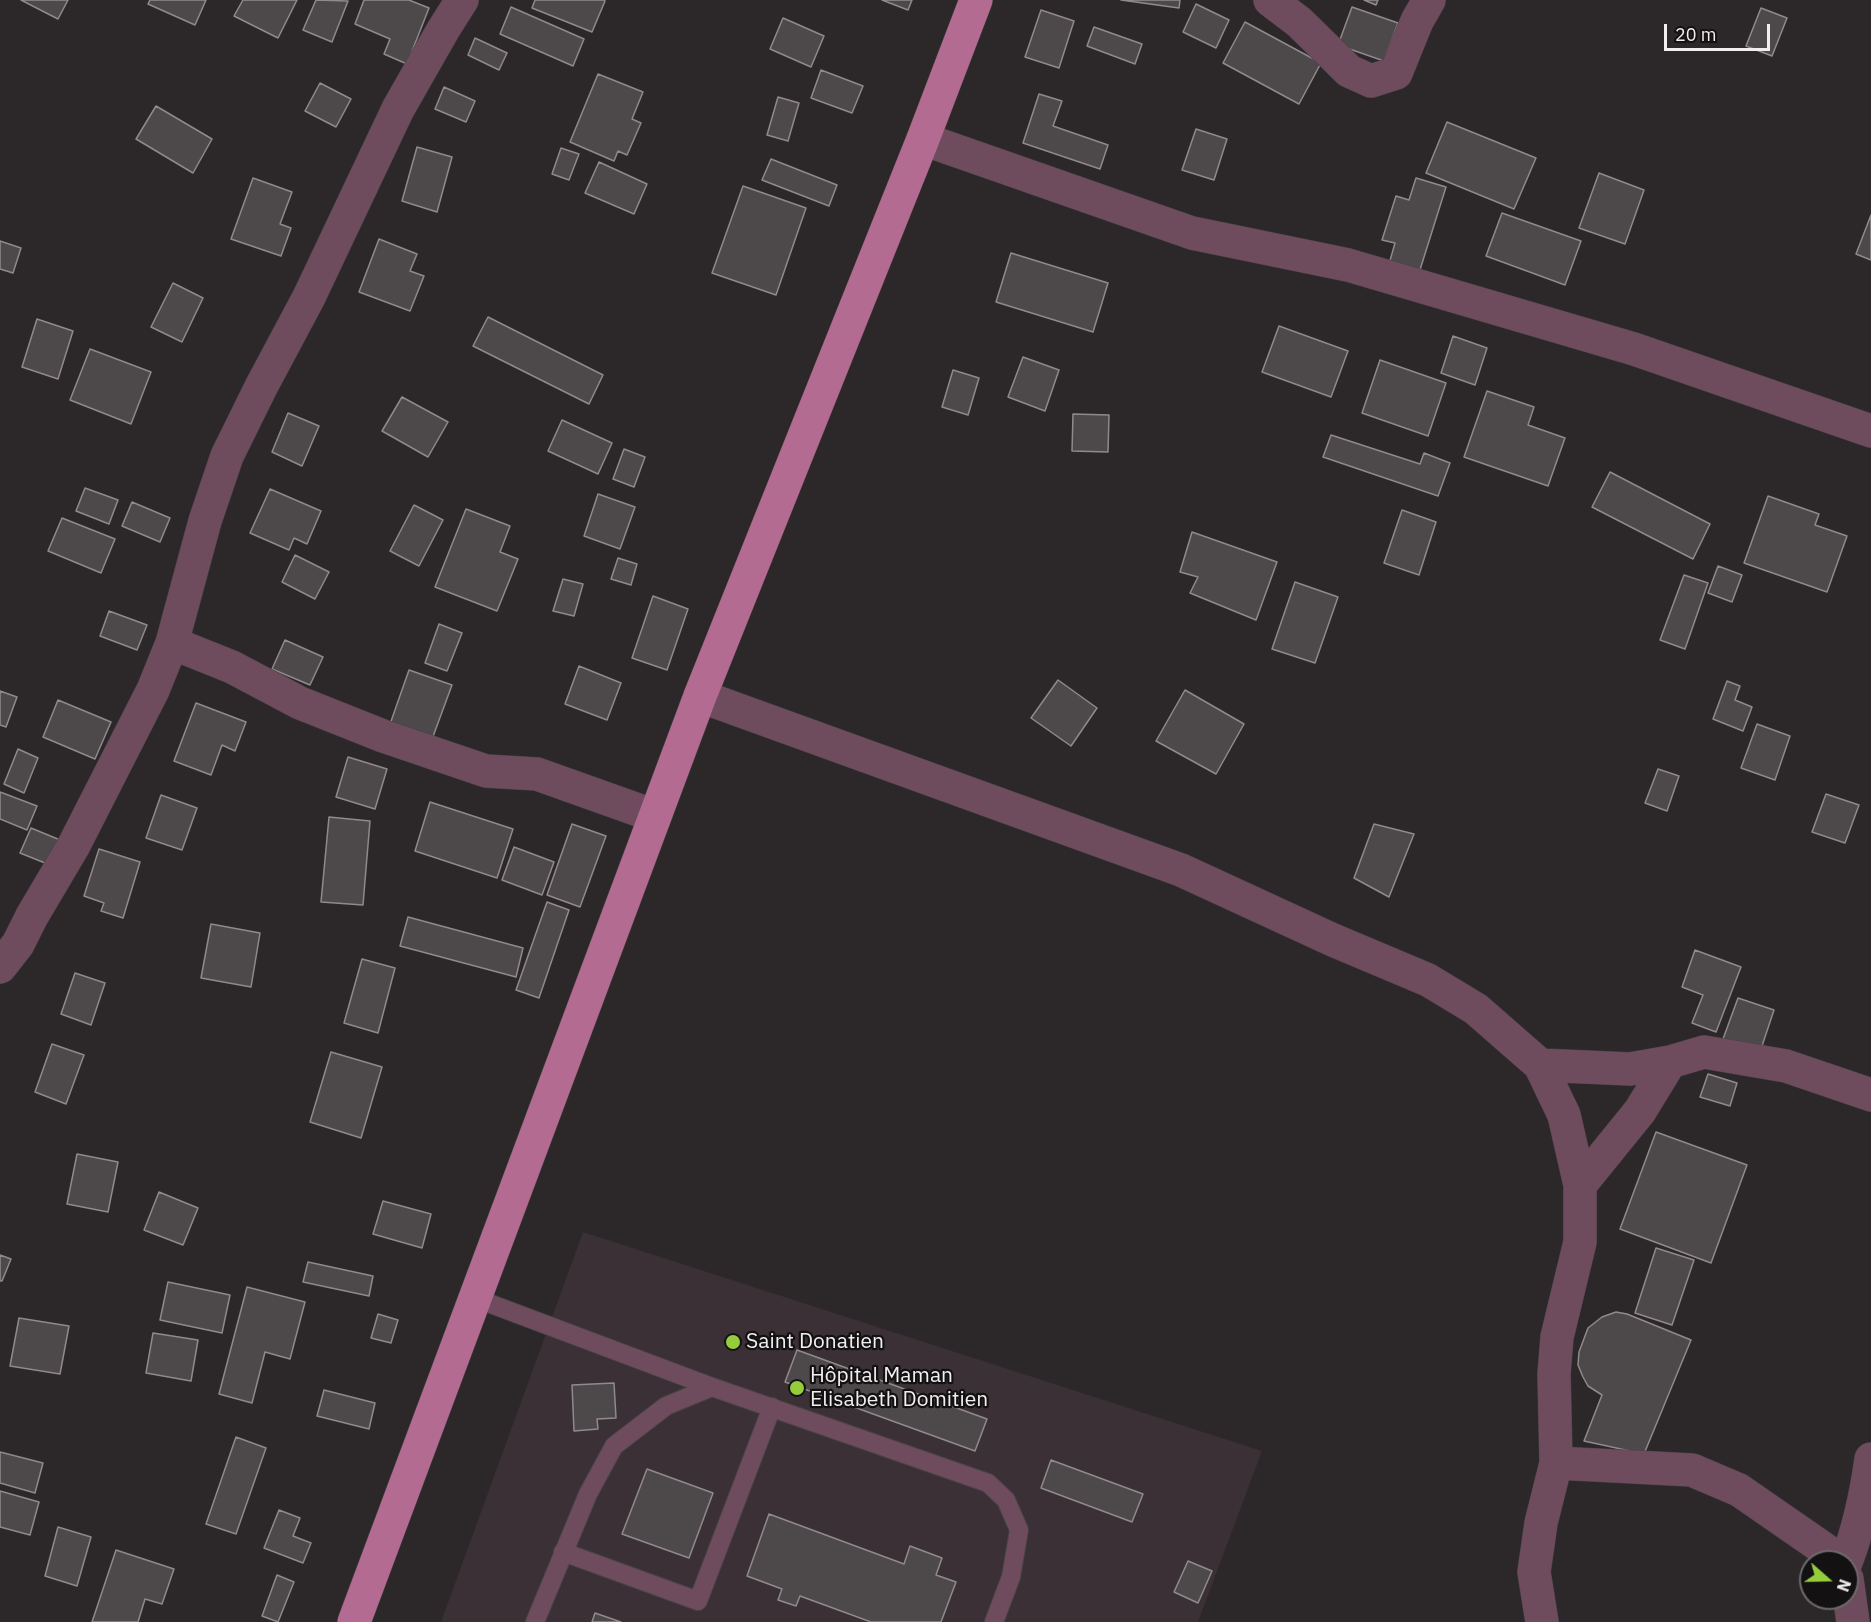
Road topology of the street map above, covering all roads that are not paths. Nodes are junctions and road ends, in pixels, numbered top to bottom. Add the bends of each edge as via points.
1 (462, 0) edge
2 (976, 0) edge
3 (1270, 0) edge
4 (1429, 0) edge
5 (923, 140) junction
6 (1871, 431) edge
7 (172, 643) junction
8 (700, 696) junction
9 (655, 816) junction
10 (0, 967) edge
11 (1670, 1062) junction
12 (1540, 1065) junction
13 (1871, 1095) edge
14 (1580, 1185) junction
15 (475, 1298) junction
16 (712, 1386) junction
17 (772, 1407) junction
18 (1871, 1459) edge
19 (1556, 1462) junction
20 (1826, 1550) edge
21 (1850, 1550) edge
22 (563, 1552) junction
23 (354, 1622) edge
24 (535, 1622) edge
25 (994, 1622) edge
26 (1542, 1622) edge

1 - 7 street via 398,109 309,297 227,456
2 - 5 main road
3 - 4 street via 1350,70 1371,81 1395,73
5 - 6 street via 1192,233 1359,268 1634,349
5 - 8 main road
7 - 9 street via 232,667 300,703 383,736 486,771 537,774
7 - 10 street via 153,690 74,845 18,944
8 - 9 main road
8 - 12 street via 1181,870 1428,980 1476,1009
9 - 15 main road
11 - 12 street via 1630,1069
11 - 13 street via 1704,1052 1733,1056 1786,1066
11 - 14 street via 1640,1112
12 - 14 street via 1564,1115
14 - 19 street via 1580,1242 1557,1338
15 - 16 lane
15 - 23 main road
16 - 17 lane
16 - 22 lane via 666,1406 614,1446
17 - 22 lane via 698,1601
17 - 25 lane via 988,1484 1006,1500 1019,1530 1011,1577
18 - 21 street via 1861,1518
19 - 20 street via 1692,1470 1739,1490
19 - 26 street via 1534,1572
22 - 24 lane

